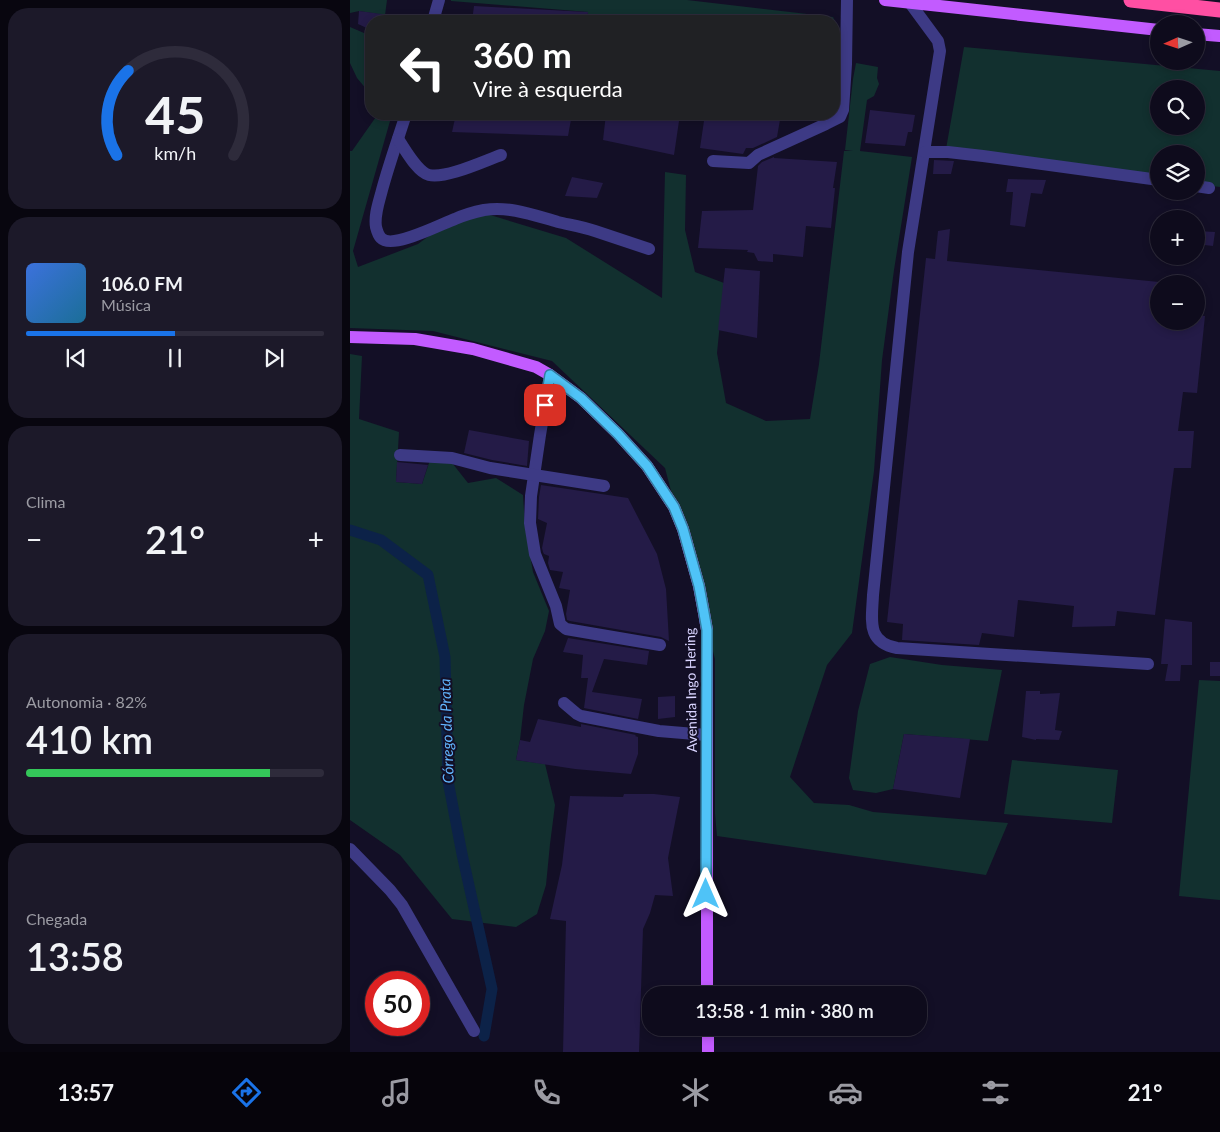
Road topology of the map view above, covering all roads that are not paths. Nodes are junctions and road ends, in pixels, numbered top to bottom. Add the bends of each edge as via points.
1 (439, 0) edge
2 (847, 0) edge
3 (885, 0) edge
4 (1132, 0) edge
5 (910, 3) junction
6 (1220, 10) edge
7 (435, 15) edge
8 (1150, 29) edge
9 (1205, 35) edge
10 (1220, 36) edge
11 (840, 117) edge
12 (404, 120) edge
13 (834, 120) edge
14 (398, 139) junction
15 (925, 152) junction
16 (501, 155) dead end
17 (713, 161) dead end
18 (1150, 179) edge
19 (649, 249) dead end
20 (350, 337) edge
21 (550, 375) junction
22 (400, 455) dead end
23 (534, 474) junction
24 (604, 486) dead end
25 (660, 645) dead end
26 (1148, 664) dead end
27 (564, 703) dead end
28 (707, 736) junction
29 (350, 849) edge
30 (707, 986) edge
31 (474, 1031) dead end
32 (708, 1036) edge
33 (708, 1052) edge

1 - 7 street
2 - 11 street via 846,64
3 - 5 main road
4 - 6 highway
5 - 8 main road
5 - 15 street via 940,45
9 - 10 main road
12 - 14 street
13 - 17 street via 758,155 749,163
14 - 16 street via 417,167 428,175 461,170
14 - 19 street via 377,209 376,226 382,240 397,241 458,217 502,209 594,230
15 - 18 street via 983,156
15 - 26 street via 908,252 873,594 874,634 887,646 897,648
20 - 21 main road, Avenida Ingo Hering via 415,339 473,349 536,367
21 - 23 street
21 - 28 main road, Avenida Ingo Hering via 581,398 618,434 647,466 674,507 699,586 707,630
22 - 23 street via 452,458 490,468
23 - 24 street
23 - 25 street via 532,539 562,627
27 - 28 street via 581,716 659,731
28 - 30 main road, Avenida Ingo Hering
29 - 31 street via 402,905
32 - 33 main road

